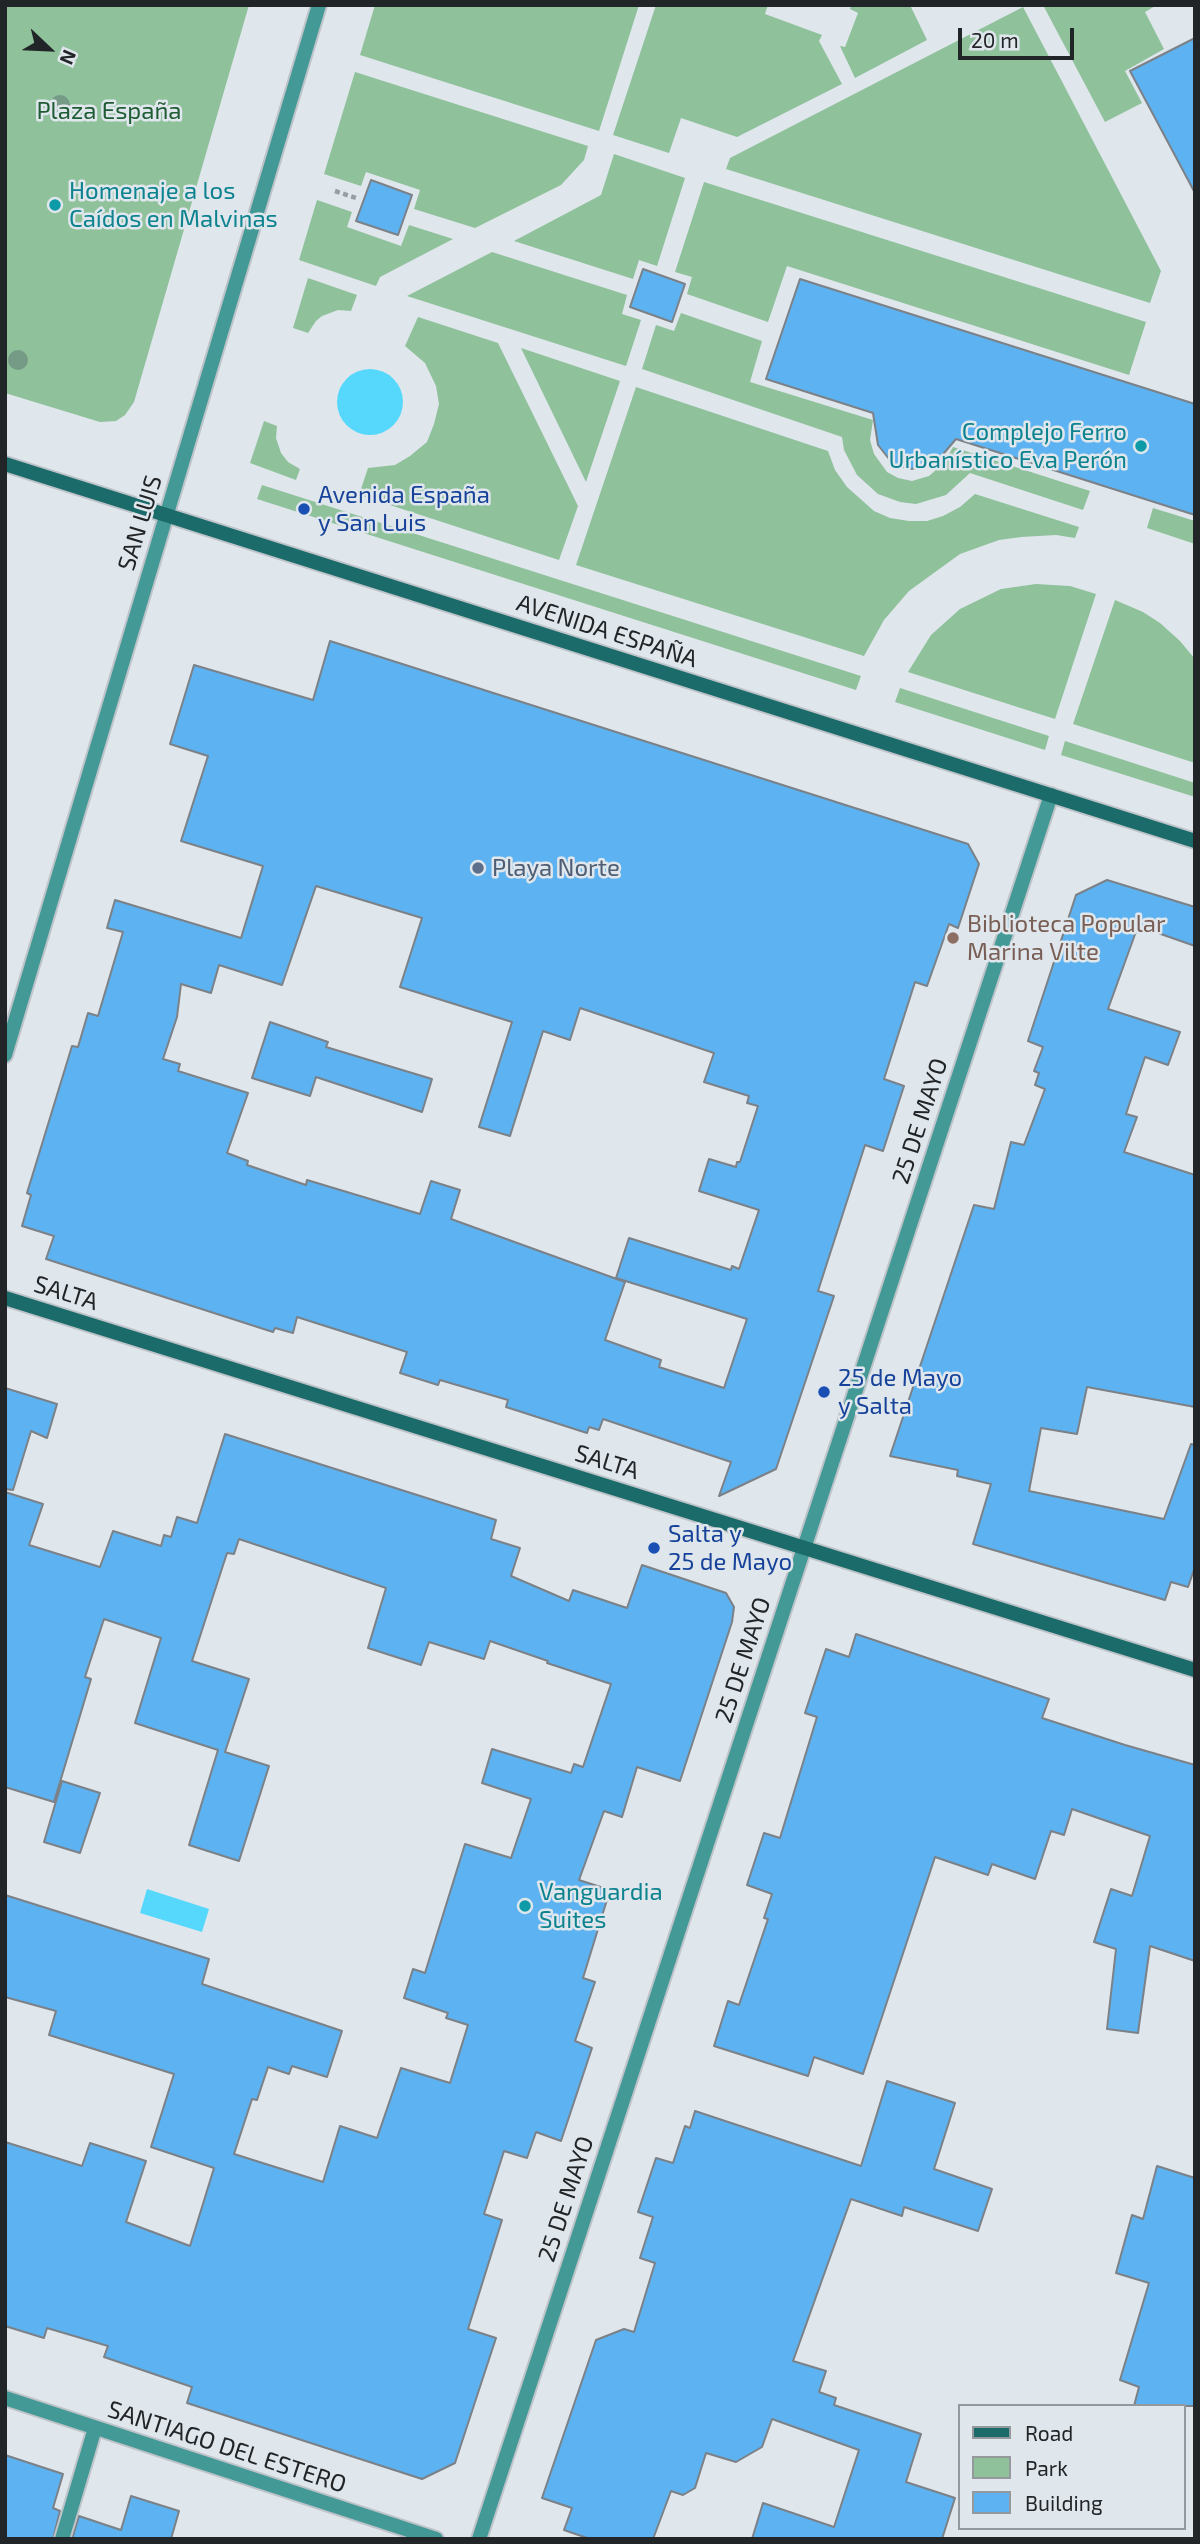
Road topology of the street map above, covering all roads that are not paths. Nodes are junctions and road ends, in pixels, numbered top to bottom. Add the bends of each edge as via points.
1 (319, 5) edge
2 (5, 464) edge
3 (166, 515) junction
4 (1051, 795) junction
5 (1195, 841) edge
6 (5, 1055) edge
7 (5, 1298) edge
8 (803, 1547) junction
9 (1195, 1670) edge
10 (5, 2398) edge
11 (95, 2428) junction
12 (62, 2539) edge
13 (436, 2539) edge
14 (479, 2539) edge

1 - 3 street, SAN LUIS
2 - 3 main road, AVENIDA ESPAÑA
3 - 4 main road, AVENIDA ESPAÑA
3 - 6 street, SAN LUIS
4 - 5 main road, AVENIDA ESPAÑA
4 - 8 street, 25 DE MAYO
7 - 8 main road, SALTA
8 - 9 main road, SALTA
8 - 14 street, 25 DE MAYO
10 - 11 street, SANTIAGO DEL ESTERO
11 - 12 street
11 - 13 street, SANTIAGO DEL ESTERO

